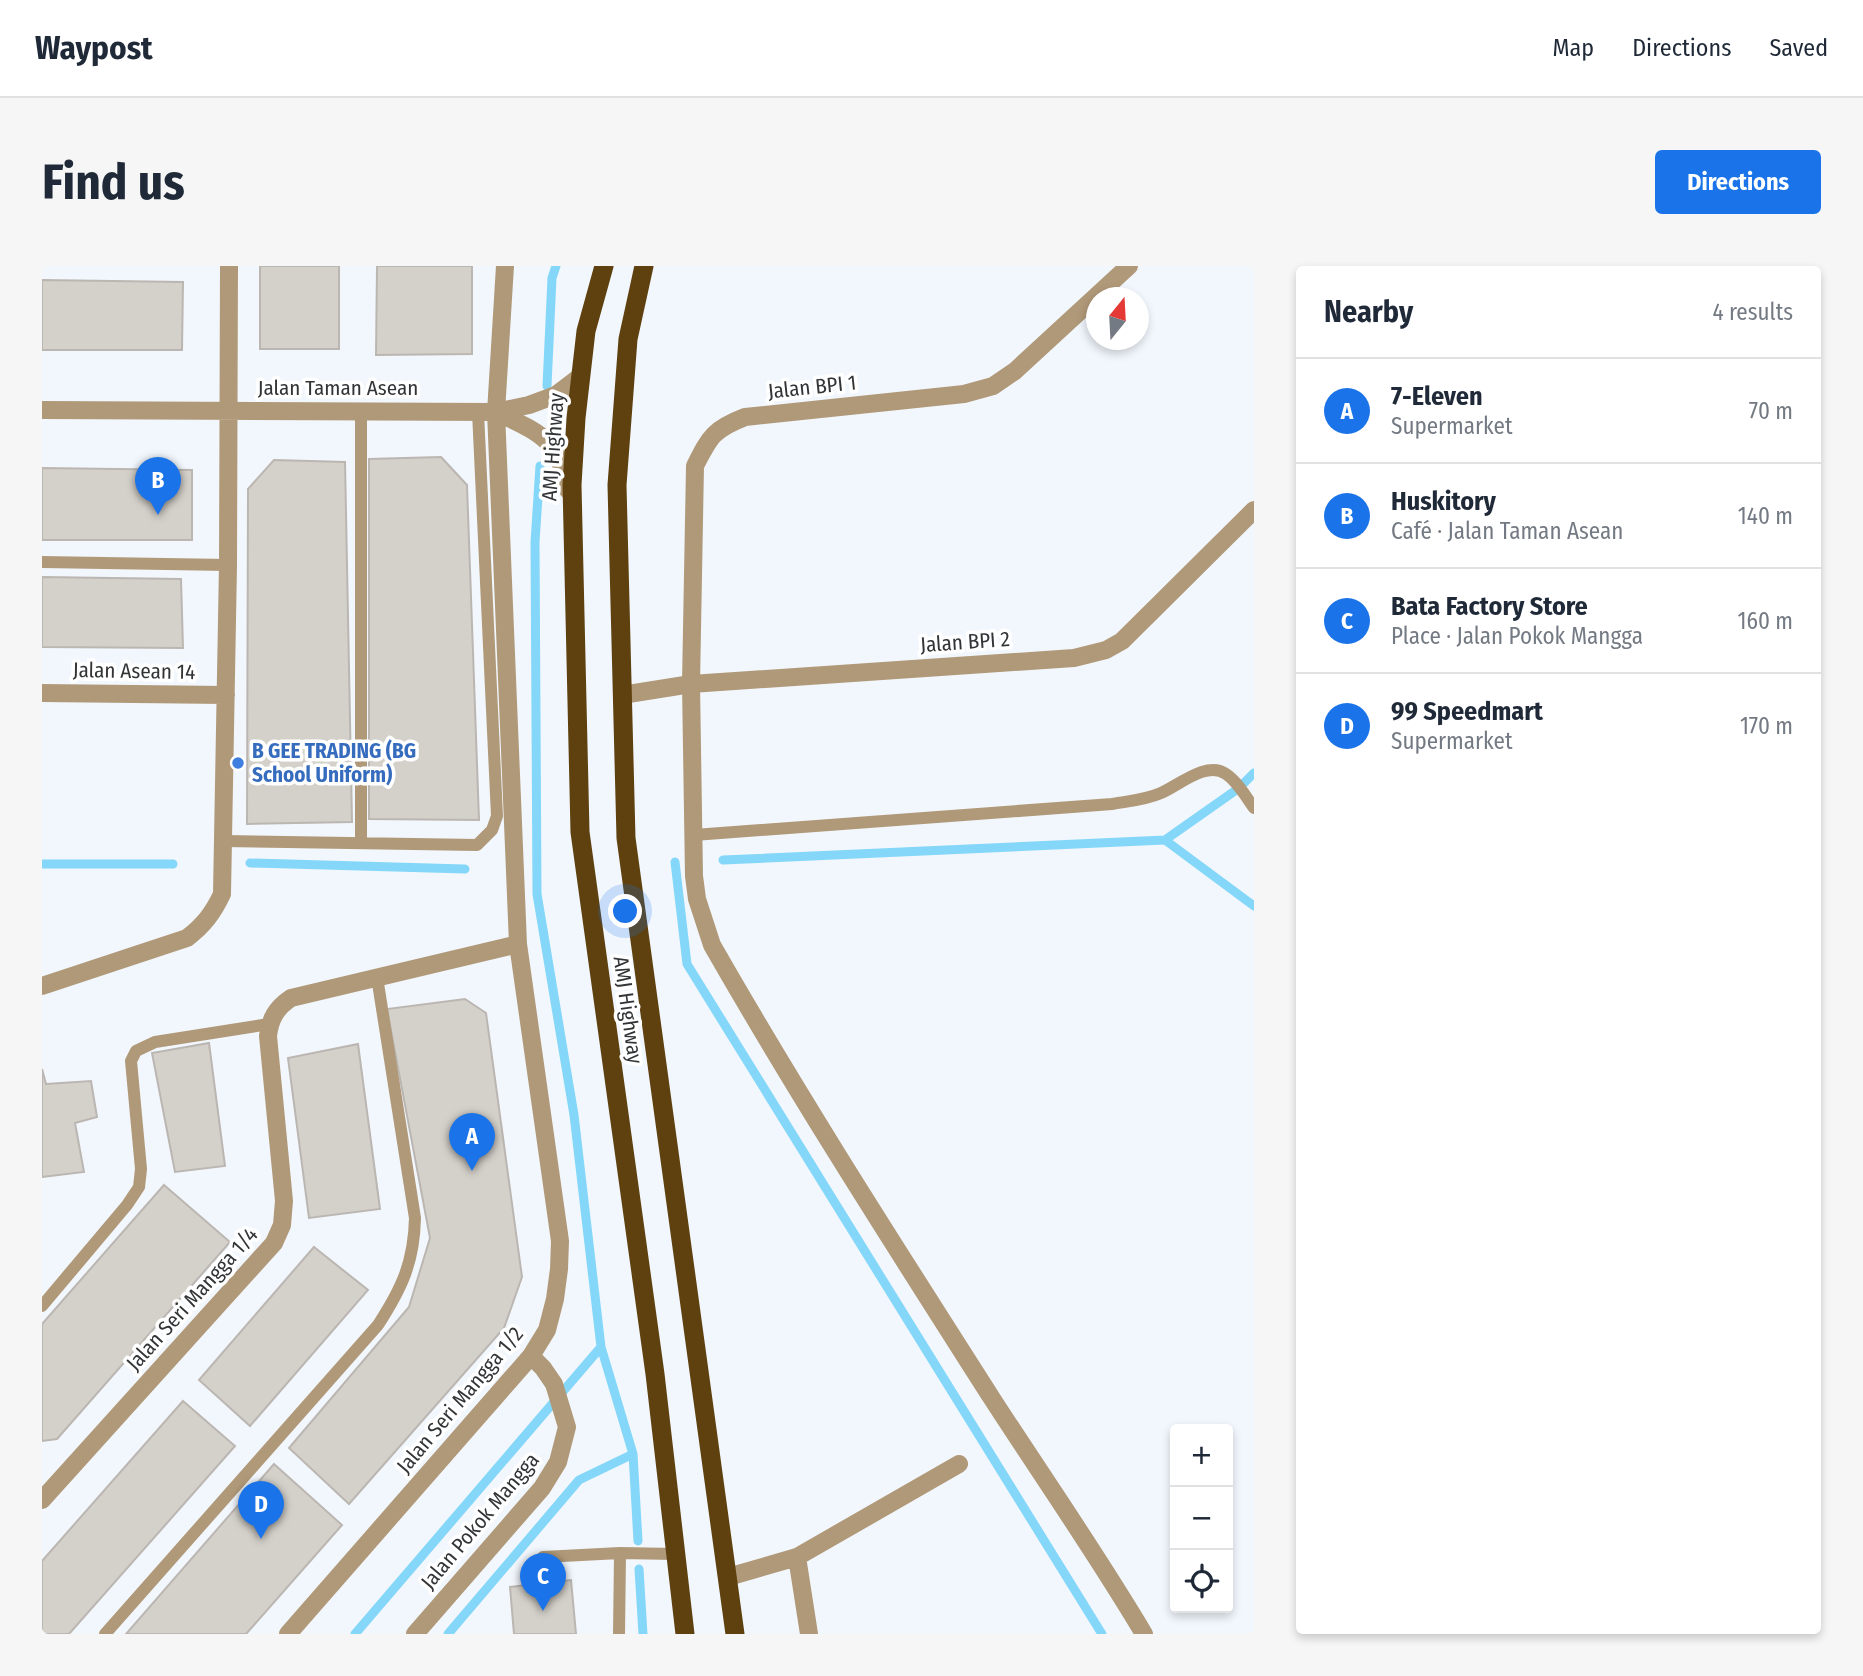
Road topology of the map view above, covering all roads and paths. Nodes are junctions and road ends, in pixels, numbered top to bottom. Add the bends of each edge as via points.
1 (229, 266) edge
2 (505, 266) edge
3 (604, 266) edge
4 (644, 266) edge
5 (1129, 266) edge
6 (581, 376) junction
7 (42, 410) edge
8 (230, 410) junction
9 (362, 411) junction
10 (487, 412) junction
11 (1254, 510) edge
12 (572, 514) junction
13 (42, 562) edge
14 (228, 565) junction
15 (691, 684) junction
16 (42, 693) edge
17 (226, 695) junction
18 (622, 695) junction
19 (1253, 806) edge
20 (694, 835) junction
21 (224, 841) junction
22 (361, 844) junction
23 (518, 944) junction
24 (377, 977) junction
25 (42, 986) edge
26 (269, 1024) junction
27 (42, 1306) edge
28 (531, 1356) junction
29 (959, 1464) dead end
30 (44, 1493) edge
31 (620, 1553) junction
32 (675, 1554) junction
33 (543, 1557) dead end
34 (797, 1557) junction
35 (728, 1577) junction
36 (105, 1634) edge
37 (288, 1634) edge
38 (415, 1634) edge
39 (619, 1634) edge
40 (685, 1634) edge
41 (735, 1634) edge
42 (808, 1634) edge
43 (1144, 1634) edge

1 - 8 street
2 - 10 street, Jalan Seri Mangga 1/2
3 - 6 highway, AMJ Highway via 586,331
4 - 18 highway, AMJ Highway via 628,339 617,485
5 - 15 street, Jalan BPI 1 via 1016,372 993,386 964,394 745,417 722,425 695,466
6 - 10 street via 556,395
6 - 12 highway, AMJ Highway
7 - 8 street, Jalan Taman Asean
8 - 9 street, Jalan Taman Asean
8 - 14 street
9 - 10 street, Jalan Taman Asean
9 - 22 lane
10 - 12 street, Jalan Taman Asean via 540,435 555,449
10 - 22 lane via 497,816 492,830 477,845
10 - 23 street, Jalan Seri Mangga 1/2
11 - 15 street, Jalan BPI 2 via 1122,641 1106,650 1074,658
12 - 32 highway, AMJ Highway via 580,832 654,1360
13 - 14 lane
14 - 17 street
15 - 18 street, Jalan BPI 2
15 - 20 street, Jalan BPI 1
16 - 17 street, Jalan Asean 14
17 - 21 street
18 - 35 highway, AMJ Highway via 626,838
19 - 20 lane via 1227,774 1212,769 1162,793 1112,804
20 - 43 street, Jalan BPI 1 via 697,899 712,945 867,1201
21 - 22 lane
21 - 25 street via 222,894 201,928 187,938
23 - 24 street
23 - 28 street, Jalan Seri Mangga 1/2 via 560,1241 555,1299 547,1330
24 - 26 street via 291,998
24 - 36 lane via 415,1218 407,1272 378,1325
26 - 27 lane via 155,1042 136,1051 131,1061 139,1187
26 - 30 street, Jalan Seri Mangga 1/4 via 284,1202 282,1225 274,1243
28 - 37 street, Jalan Seri Mangga 1/2
28 - 38 street, Jalan Pokok Mangga via 554,1384 567,1427 558,1462 541,1488
29 - 34 street
31 - 32 lane
31 - 33 lane
31 - 39 lane
32 - 40 highway, AMJ Highway
34 - 35 street
34 - 42 street
35 - 41 highway, AMJ Highway

